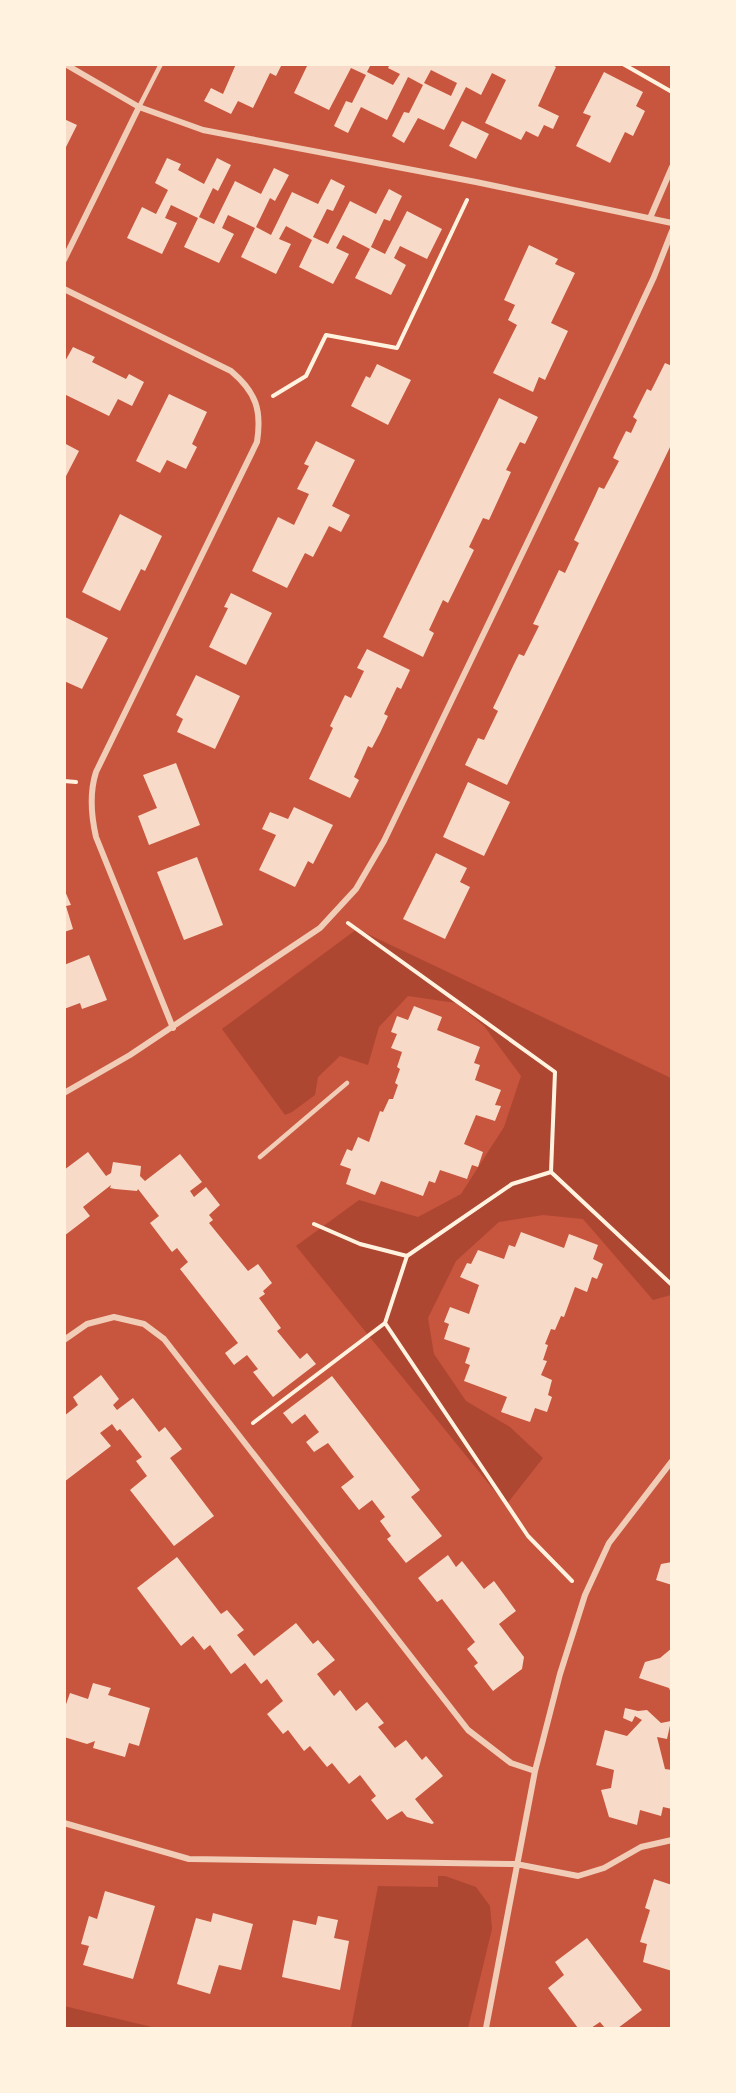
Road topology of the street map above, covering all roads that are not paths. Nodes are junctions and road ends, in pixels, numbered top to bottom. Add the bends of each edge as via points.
1 (65, 64) edge
2 (161, 64) edge
3 (139, 107) junction
4 (672, 167) edge
5 (650, 218) junction
6 (672, 223) edge
7 (672, 231) edge
8 (64, 260) edge
9 (64, 289) edge
10 (173, 1028) junction
11 (347, 1083) dead end
12 (64, 1093) edge
13 (260, 1157) dead end
14 (64, 1340) edge
15 (672, 1461) edge
16 (535, 1771) junction
17 (64, 1823) edge
18 (672, 1840) edge
19 (516, 1864) junction
20 (486, 2028) edge

1 - 3 street
2 - 3 lane
3 - 5 street via 230,136
3 - 8 street
4 - 5 street
5 - 6 street
7 - 10 street via 619,352 384,841 356,889 320,928
9 - 10 street via 231,371 248,387 259,416 257,442 92,785 96,837
10 - 12 street
11 - 13 lane
14 - 16 street via 87,1324 114,1317 144,1324 164,1339 468,1730 511,1763
15 - 16 street via 609,1543 585,1595
16 - 19 street
17 - 19 street via 189,1859
18 - 19 street via 641,1847 604,1868 578,1876
19 - 20 street

